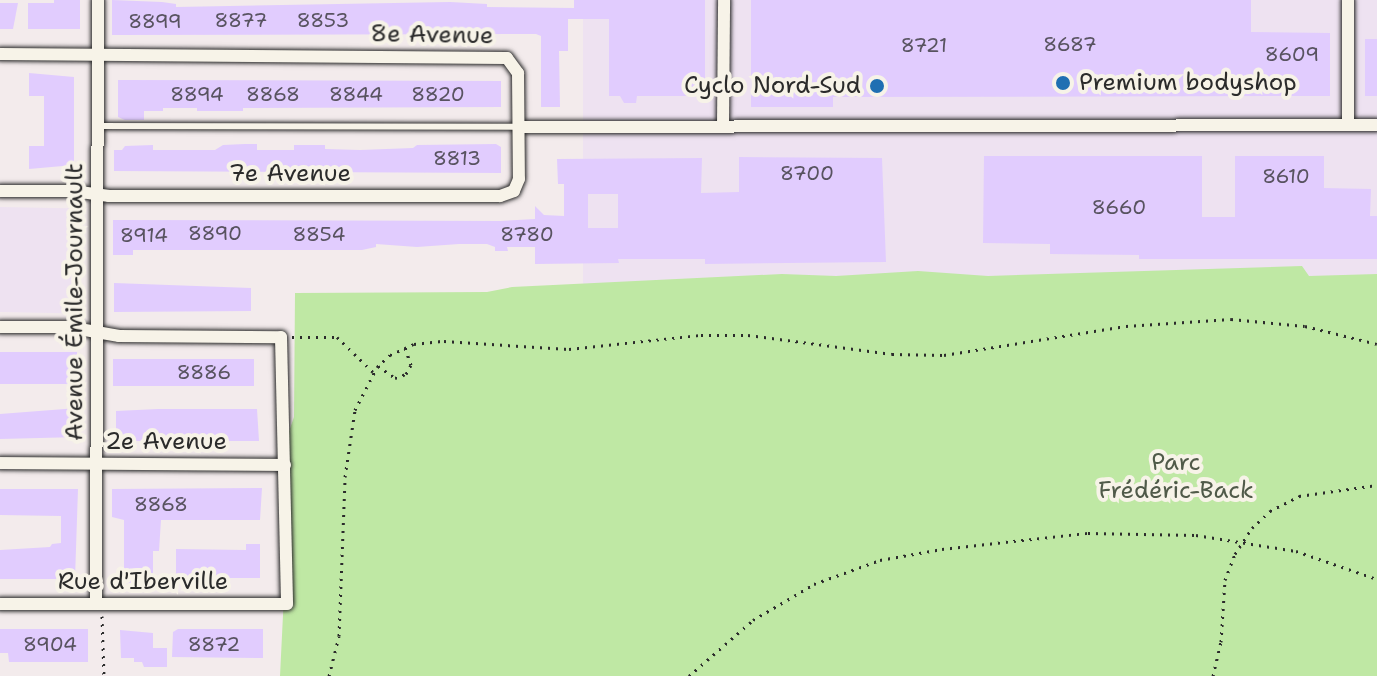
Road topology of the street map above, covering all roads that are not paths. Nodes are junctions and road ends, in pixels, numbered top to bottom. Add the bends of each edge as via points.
1 (98, 0) edge
2 (724, 0) edge
3 (1348, 0) edge
4 (0, 54) edge
5 (98, 54) junction
6 (1348, 124) junction
7 (723, 125) junction
8 (1377, 125) edge
9 (98, 126) junction
10 (519, 127) junction
11 (0, 191) edge
12 (98, 195) junction
13 (0, 327) edge
14 (97, 332) junction
15 (0, 463) edge
16 (97, 463) junction
17 (285, 465) junction
18 (0, 604) edge
19 (96, 604) junction

1 - 5 street, Avenue Émile-Journault
2 - 7 street
3 - 6 street
4 - 5 street, 8e Avenue
5 - 9 street, Avenue Émile-Journault
5 - 10 street, 8e Avenue via 500,57 512,61 518,73
6 - 7 street
6 - 8 street
7 - 10 street
9 - 10 lane
9 - 12 street, Avenue Émile-Journault
10 - 12 street, 7e Avenue via 517,185 500,196
11 - 12 street, 7e Avenue
12 - 14 street, Avenue Émile-Journault
13 - 14 street
14 - 16 street, Avenue Émile-Journault
14 - 17 street via 281,337
15 - 16 street, 2e Avenue
16 - 17 street, 2e Avenue
16 - 19 street, Avenue Émile-Journault
17 - 19 street, Rue d'Iberville via 287,604
18 - 19 street, Rue d'Iberville

